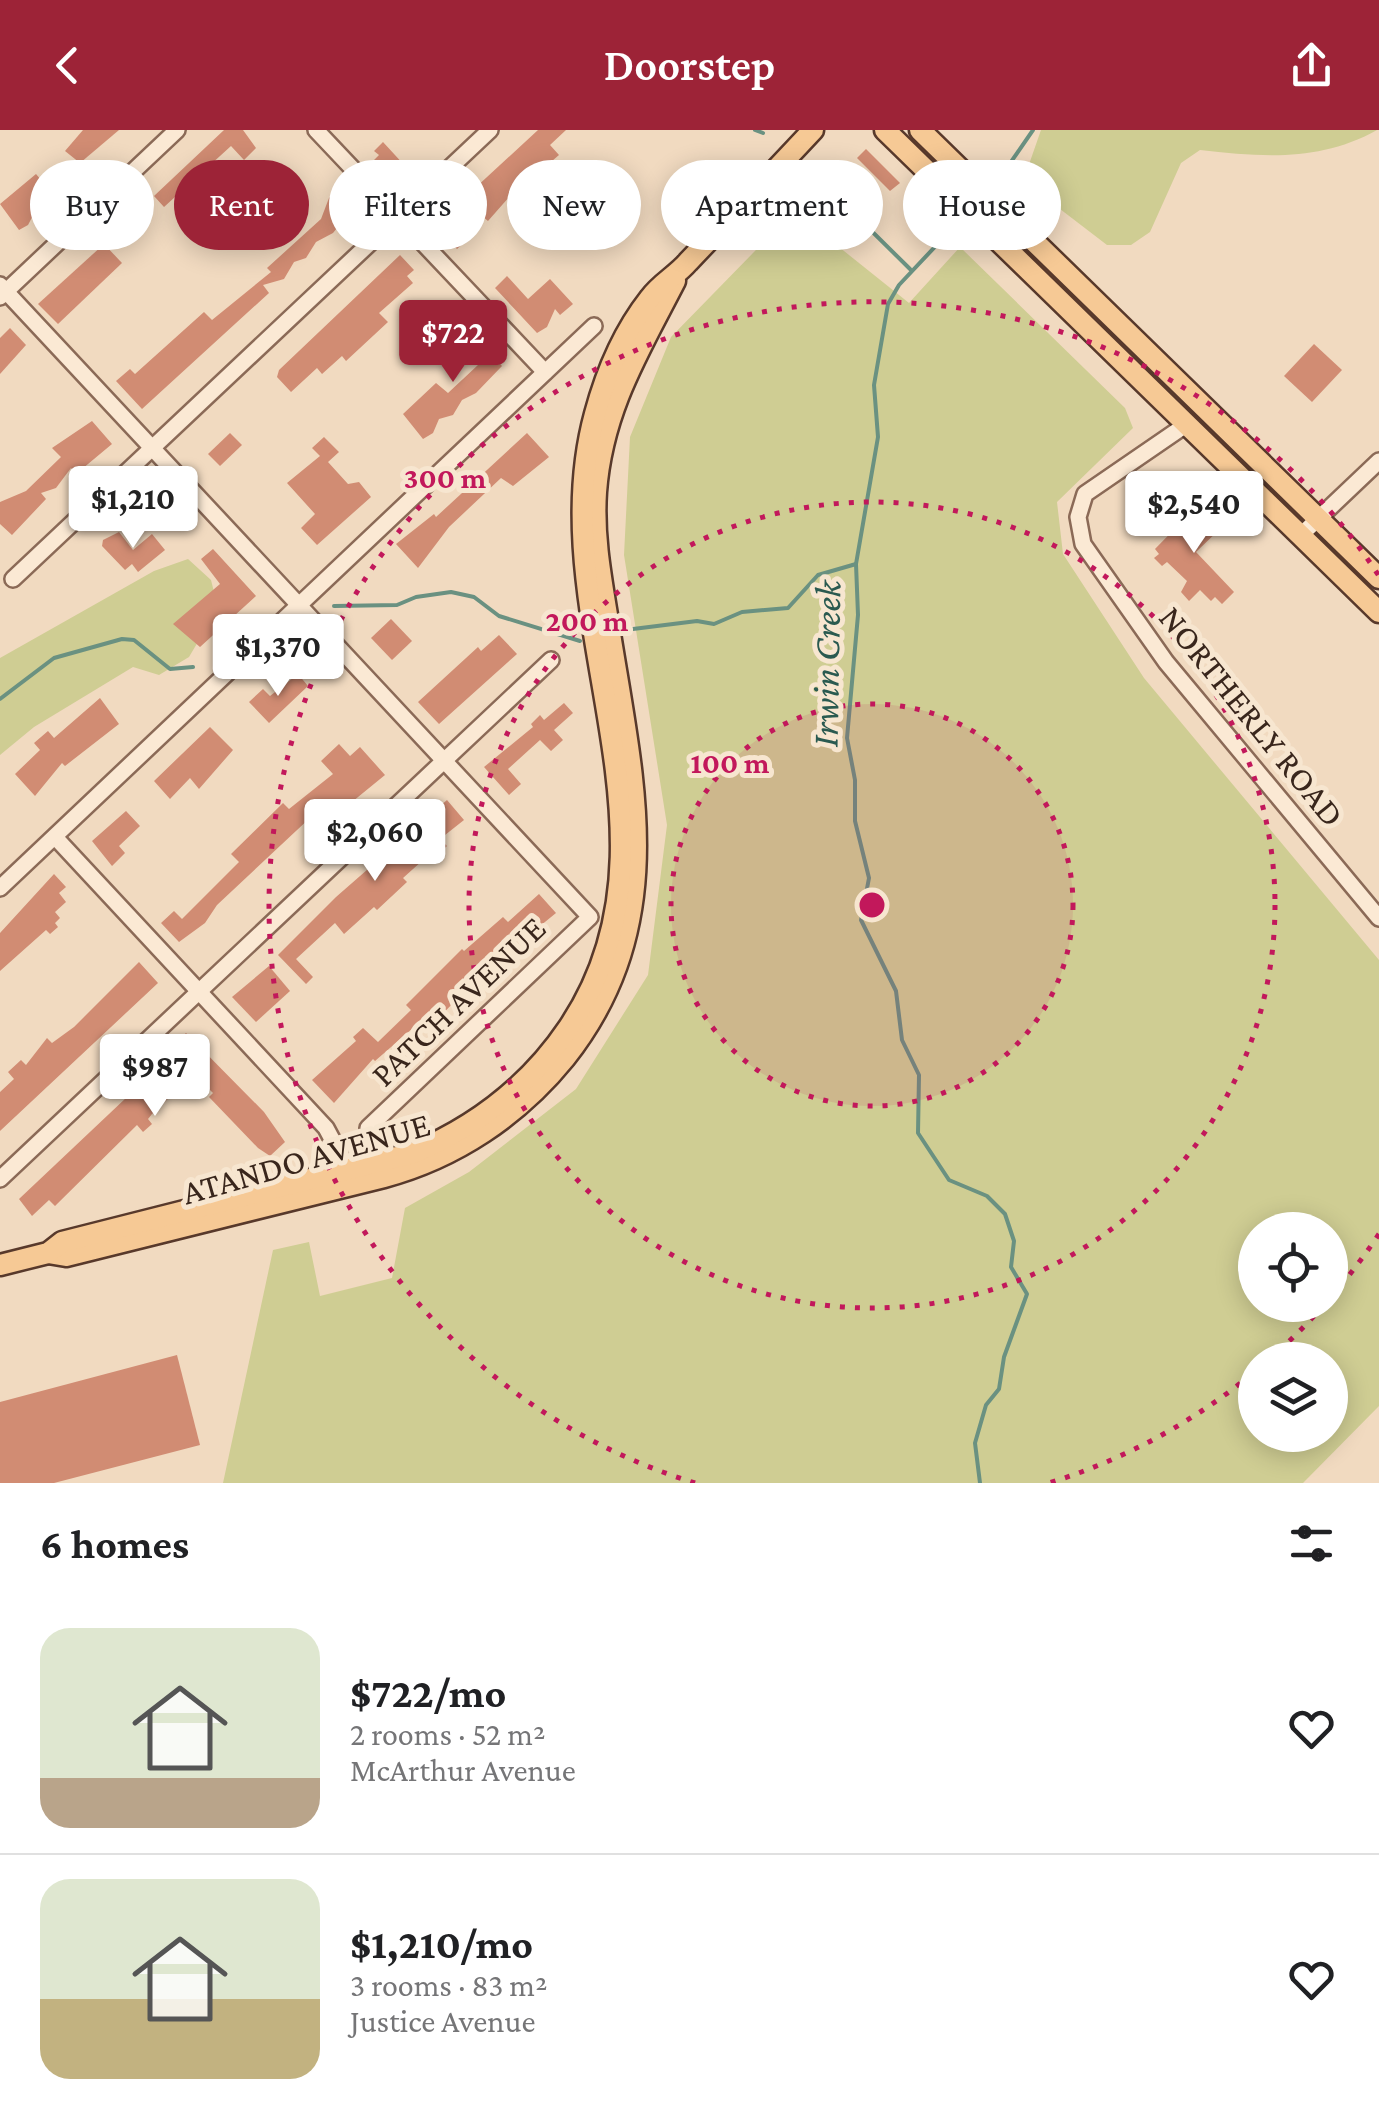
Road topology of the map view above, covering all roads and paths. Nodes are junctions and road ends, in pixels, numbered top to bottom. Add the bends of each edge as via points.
1 (177, 130) edge
2 (316, 130) edge
3 (490, 130) edge
4 (813, 130) edge
5 (885, 130) edge
6 (920, 130) edge
7 (345, 160) edge
8 (458, 160) edge
9 (362, 250) edge
10 (430, 250) edge
11 (681, 270) junction
12 (2, 291) edge
13 (594, 326) dead end
14 (545, 372) junction
15 (1187, 424) junction
16 (152, 449) junction
17 (1379, 461) edge
18 (1318, 519) junction
19 (1301, 536) junction
20 (13, 578) dead end
21 (1379, 578) edge
22 (300, 606) junction
23 (1379, 612) edge
24 (552, 660) dead end
25 (444, 760) junction
26 (55, 837) junction
27 (0, 888) edge
28 (1379, 918) edge
29 (198, 992) junction
30 (368, 1128) dead end
31 (349, 1171) junction
32 (0, 1179) edge
33 (48, 1253) junction
34 (0, 1265) edge

1 - 12 street
2 - 7 street
3 - 8 street
4 - 11 main road, ATANDO AVENUE
5 - 15 main road
6 - 18 main road
9 - 16 street
10 - 14 street
11 - 31 main road, ATANDO AVENUE via 652,294 612,366 583,476 584,562 624,838 620,898 605,956 566,1032 500,1103 428,1146
11 - 33 main road, ATANDO AVENUE via 619,386 598,477 598,560 639,852 624,946 586,1028 522,1104 434,1160 66,1256
12 - 16 street
13 - 14 street
14 - 22 street
15 - 19 main road
15 - 28 street, NORTHERLY ROAD via 1085,494 1078,517 1083,544 1166,662
16 - 20 street
16 - 22 street
17 - 18 street
18 - 19 street
18 - 21 main road
19 - 23 main road
22 - 25 street
22 - 26 street
24 - 25 street
25 - 29 street
25 - 30 street, PATCH AVENUE via 590,917
26 - 27 street
26 - 29 street
29 - 31 street via 326,1128
29 - 32 street
31 - 33 main road, ATANDO AVENUE via 62,1242
33 - 34 main road, ATANDO AVENUE

